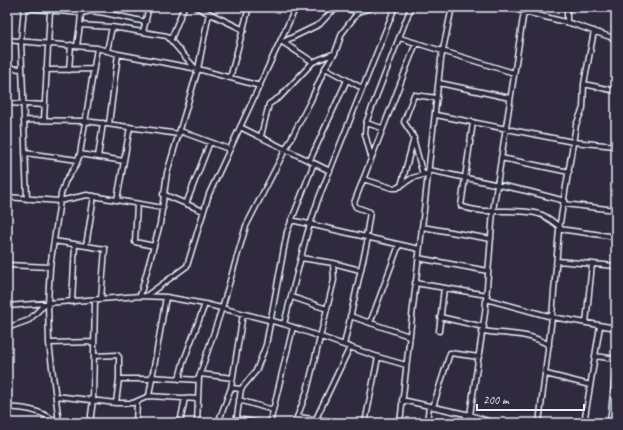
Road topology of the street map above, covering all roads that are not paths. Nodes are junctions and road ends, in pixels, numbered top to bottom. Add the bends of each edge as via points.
1 (70, 7) edge
2 (149, 7) edge
3 (184, 7) edge
4 (196, 7) edge
5 (249, 7) edge
6 (296, 7) edge
7 (362, 7) edge
8 (374, 7) edge
9 (395, 7) edge
10 (411, 7) edge
11 (452, 7) edge
12 (506, 7) edge
13 (567, 7) edge
14 (24, 8) edge
15 (50, 10) junction
16 (524, 11) junction
17 (68, 12) junction
18 (358, 12) junction
19 (81, 13) junction
20 (209, 13) junction
21 (146, 22) junction
22 (568, 23) junction
23 (80, 25) junction
24 (112, 27) junction
25 (244, 30) junction
26 (594, 31) junction
27 (143, 32) junction
28 (400, 38) junction
29 (171, 39) junction
30 (616, 39) edge
31 (7, 40) edge
32 (21, 41) junction
33 (282, 41) junction
34 (47, 42) junction
35 (416, 43) junction
36 (72, 45) junction
37 (77, 46) junction
38 (97, 48) junction
39 (107, 50) junction
40 (443, 51) junction
41 (335, 53) junction
42 (118, 54) junction
43 (313, 62) junction
44 (7, 68) edge
45 (325, 68) junction
46 (22, 69) junction
47 (196, 69) junction
48 (46, 70) junction
49 (69, 70) junction
50 (94, 70) junction
51 (514, 74) junction
52 (230, 78) junction
53 (347, 80) junction
54 (439, 83) junction
55 (584, 84) junction
56 (260, 86) junction
57 (362, 88) junction
58 (616, 91) edge
59 (437, 98) junction
60 (510, 98) junction
61 (7, 103) edge
62 (24, 104) junction
63 (45, 105) junction
64 (436, 114) junction
65 (24, 120) junction
66 (44, 120) junction
67 (85, 121) junction
68 (366, 122) junction
69 (473, 122) junction
70 (103, 123) junction
71 (109, 124) junction
72 (130, 127) junction
73 (240, 127) junction
74 (382, 128) junction
75 (506, 128) junction
76 (179, 132) junction
77 (261, 136) junction
78 (414, 138) junction
79 (210, 142) junction
80 (573, 142) junction
81 (616, 146) edge
82 (286, 148) junction
83 (229, 149) junction
84 (26, 152) junction
85 (80, 154) junction
86 (98, 157) junction
87 (371, 157) junction
88 (501, 158) junction
89 (78, 160) junction
90 (124, 161) junction
91 (312, 161) junction
92 (330, 171) junction
93 (569, 172) junction
94 (427, 173) junction
95 (465, 178) junction
96 (363, 179) junction
97 (497, 184) junction
98 (401, 186) junction
99 (163, 194) junction
100 (94, 196) junction
101 (7, 197) edge
102 (27, 199) junction
103 (117, 200) junction
104 (59, 201) junction
105 (564, 203) junction
106 (137, 204) junction
107 (186, 204) junction
108 (7, 207) edge
109 (163, 208) junction
110 (616, 210) edge
111 (204, 211) junction
112 (493, 211) junction
113 (291, 220) junction
114 (310, 225) junction
115 (422, 227) junction
116 (560, 228) junction
117 (616, 236) edge
118 (367, 237) junction
119 (491, 239) junction
120 (54, 241) junction
121 (75, 244) junction
122 (399, 244) junction
123 (86, 246) junction
124 (154, 246) junction
125 (419, 249) junction
126 (301, 258) junction
127 (418, 258) junction
128 (557, 261) junction
129 (333, 262) junction
130 (592, 264) junction
131 (7, 265) edge
132 (616, 266) edge
133 (50, 267) junction
134 (360, 270) junction
135 (488, 271) junction
136 (415, 283) junction
137 (444, 288) junction
138 (140, 296) junction
139 (146, 296) junction
140 (166, 297) junction
141 (292, 297) junction
142 (487, 297) junction
143 (95, 300) junction
144 (101, 300) junction
145 (72, 302) junction
146 (47, 303) junction
147 (205, 304) junction
148 (7, 306) edge
149 (222, 308) junction
150 (327, 309) junction
151 (243, 314) junction
152 (350, 316) junction
153 (440, 317) junction
154 (552, 317) junction
155 (271, 321) junction
156 (370, 323) junction
157 (586, 323) junction
158 (284, 324) junction
159 (600, 326) junction
160 (294, 327) junction
161 (7, 328) edge
162 (616, 328) edge
163 (483, 329) junction
164 (439, 331) dead end
165 (320, 336) junction
166 (410, 336) junction
167 (94, 342) junction
168 (49, 343) junction
169 (344, 345) junction
170 (549, 345) junction
171 (350, 347) junction
172 (94, 356) junction
173 (595, 356) junction
174 (378, 357) junction
175 (479, 357) junction
176 (616, 360) edge
177 (616, 364) edge
178 (406, 365) junction
179 (200, 374) junction
180 (546, 374) junction
181 (151, 378) junction
182 (233, 378) junction
183 (119, 379) junction
184 (179, 379) junction
185 (198, 380) junction
186 (590, 385) junction
187 (231, 388) junction
188 (241, 389) junction
189 (56, 396) junction
190 (149, 396) junction
191 (185, 398) junction
192 (198, 399) junction
193 (93, 400) junction
194 (239, 400) junction
195 (402, 400) junction
196 (138, 402) junction
197 (116, 403) junction
198 (431, 406) junction
199 (7, 408) edge
200 (273, 410) junction
201 (468, 415) junction
202 (298, 417) junction
203 (236, 421) edge
204 (315, 421) edge
205 (489, 422) edge
206 (59, 423) edge
207 (90, 423) edge
208 (136, 423) edge
209 (180, 423) edge
210 (197, 423) edge
211 (218, 423) edge
212 (260, 423) edge
213 (270, 423) edge
214 (295, 423) edge
215 (344, 423) edge
216 (365, 423) edge
217 (400, 423) edge
218 (427, 423) edge
219 (465, 423) edge
220 (494, 423) edge
221 (538, 423) edge
222 (584, 423) edge
223 (610, 423) edge

1 - 17 street
2 - 21 street
3 - 29 street
4 - 20 street
5 - 25 street
6 - 33 street
7 - 18 street
8 - 18 street
9 - 57 street
10 - 28 street
11 - 40 street
12 - 16 street
13 - 22 street
14 - 15 street
14 - 32 street
15 - 17 street
15 - 34 street
16 - 22 street
16 - 51 street
17 - 19 street
18 - 33 street via 341,8 331,12 320,24
18 - 41 street via 342,33
19 - 21 street via 91,11
19 - 23 street
20 - 25 street
20 - 47 street
21 - 27 street
22 - 26 street
23 - 24 street
23 - 37 street
24 - 27 street
24 - 39 street
25 - 52 street
26 - 30 street
26 - 55 street
27 - 29 street
28 - 35 street
28 - 68 street
29 - 47 street
31 - 32 street
32 - 34 street
32 - 46 street
33 - 43 street
33 - 56 street
34 - 36 street
34 - 48 street
35 - 40 street
35 - 74 street
36 - 37 street
36 - 49 street
37 - 38 street
38 - 39 street
38 - 50 street
39 - 42 street
40 - 51 street
40 - 54 street
41 - 43 street
41 - 45 street
42 - 47 street
42 - 71 street
43 - 77 street via 280,97 268,104
44 - 46 street
45 - 53 street
45 - 82 street
46 - 62 street
47 - 52 street
47 - 76 street
48 - 49 street
48 - 63 street
49 - 50 street
50 - 67 street
51 - 60 street
52 - 56 street
53 - 57 street
53 - 91 street
54 - 59 street
54 - 60 street
55 - 58 street
55 - 80 street via 583,108
56 - 73 street
57 - 92 street
59 - 64 street
59 - 78 street via 416,95 412,97 404,122
60 - 75 street
61 - 62 street
62 - 63 street
62 - 65 street
63 - 66 street
64 - 69 street
64 - 94 street
65 - 66 street
65 - 84 street
66 - 67 street
67 - 70 street
67 - 85 street
68 - 74 street
68 - 87 street via 365,134
69 - 75 street
69 - 95 street
70 - 71 street
70 - 86 street
71 - 72 street
72 - 76 street
72 - 90 street
73 - 77 street
73 - 83 street
74 - 87 street
75 - 80 street
75 - 88 street
76 - 79 street
76 - 99 street
77 - 82 street
78 - 94 street
78 - 98 street
79 - 83 street
79 - 107 street
80 - 81 street
80 - 93 street
82 - 91 street
82 - 149 street via 251,214
83 - 111 street
84 - 89 street
84 - 102 street
85 - 86 street
85 - 89 street
86 - 90 street
87 - 96 street
88 - 93 street
88 - 97 street
89 - 104 street via 65,182
90 - 103 street
91 - 92 street
91 - 113 street
92 - 114 street
93 - 105 street
94 - 95 street
94 - 98 street via 412,178
94 - 115 street
95 - 97 street
95 - 112 street via 461,206
96 - 98 street via 389,188
96 - 118 street via 354,205 370,212
97 - 105 street
97 - 112 street
99 - 107 street
99 - 109 street
100 - 103 street
100 - 104 street via 79,196
100 - 123 street
101 - 102 street
101 - 108 street
102 - 104 street
103 - 106 street
104 - 120 street
105 - 110 street
105 - 116 street
106 - 109 street
106 - 124 street via 135,242
107 - 111 street
109 - 124 street
111 - 139 street via 188,266
112 - 116 street via 526,211 539,214
112 - 119 street
113 - 114 street
113 - 155 street via 282,251
114 - 118 street
114 - 126 street
115 - 119 street
115 - 125 street
116 - 117 street
116 - 128 street
118 - 122 street
118 - 134 street
119 - 135 street
120 - 121 street
120 - 133 street
121 - 123 street
121 - 145 street
122 - 125 street
122 - 156 street
123 - 144 street via 106,250
124 - 138 street
125 - 127 street
126 - 129 street
126 - 141 street
127 - 135 street
127 - 136 street
128 - 130 street
128 - 154 street
129 - 134 street
129 - 150 street via 335,277
130 - 132 street
130 - 157 street
131 - 133 street
133 - 146 street
134 - 152 street
135 - 142 street
136 - 137 street
136 - 166 street
137 - 142 street
137 - 153 street
138 - 139 street
138 - 144 street
139 - 140 street
140 - 147 street
140 - 181 street
141 - 150 street
141 - 158 street
142 - 154 street
142 - 163 street
143 - 144 street
143 - 145 street
143 - 167 street
145 - 146 street
146 - 148 street
146 - 161 street via 29,320
146 - 168 street
147 - 149 street
147 - 184 street
149 - 151 street
149 - 179 street
150 - 165 street
151 - 155 street
151 - 182 street
152 - 156 street
152 - 169 street
153 - 163 street
153 - 164 street
154 - 157 street
154 - 170 street
155 - 158 street
155 - 188 street via 257,370
156 - 166 street
157 - 159 street
158 - 160 street
159 - 162 street
159 - 173 street
160 - 165 street
160 - 200 street
163 - 170 street via 528,335
163 - 175 street
165 - 169 street
165 - 202 street
166 - 178 street
167 - 168 street
167 - 172 street
168 - 189 street
169 - 171 street
170 - 180 street
171 - 174 street
171 - 204 street
172 - 183 street via 118,356
172 - 193 street
173 - 176 street
173 - 186 street
174 - 178 street
174 - 216 street
175 - 198 street via 450,353
175 - 201 street
177 - 223 street
178 - 195 street
179 - 182 street
179 - 185 street
180 - 186 street
180 - 221 street
181 - 183 street
181 - 184 street
181 - 190 street
182 - 187 street
183 - 197 street
184 - 185 street
185 - 192 street
186 - 222 street
187 - 188 street
187 - 211 street
188 - 194 street
189 - 193 street
189 - 206 street
190 - 191 street
190 - 196 street
191 - 192 street
191 - 209 street
192 - 210 street
193 - 197 street
193 - 207 street
194 - 200 street
194 - 203 street
195 - 198 street
195 - 217 street
196 - 197 street
196 - 208 street
198 - 201 street
198 - 218 street
199 - 206 street via 34,410
200 - 213 street
201 - 205 street
201 - 219 street
202 - 204 street
202 - 214 street
203 - 212 street
204 - 215 street
205 - 220 street

